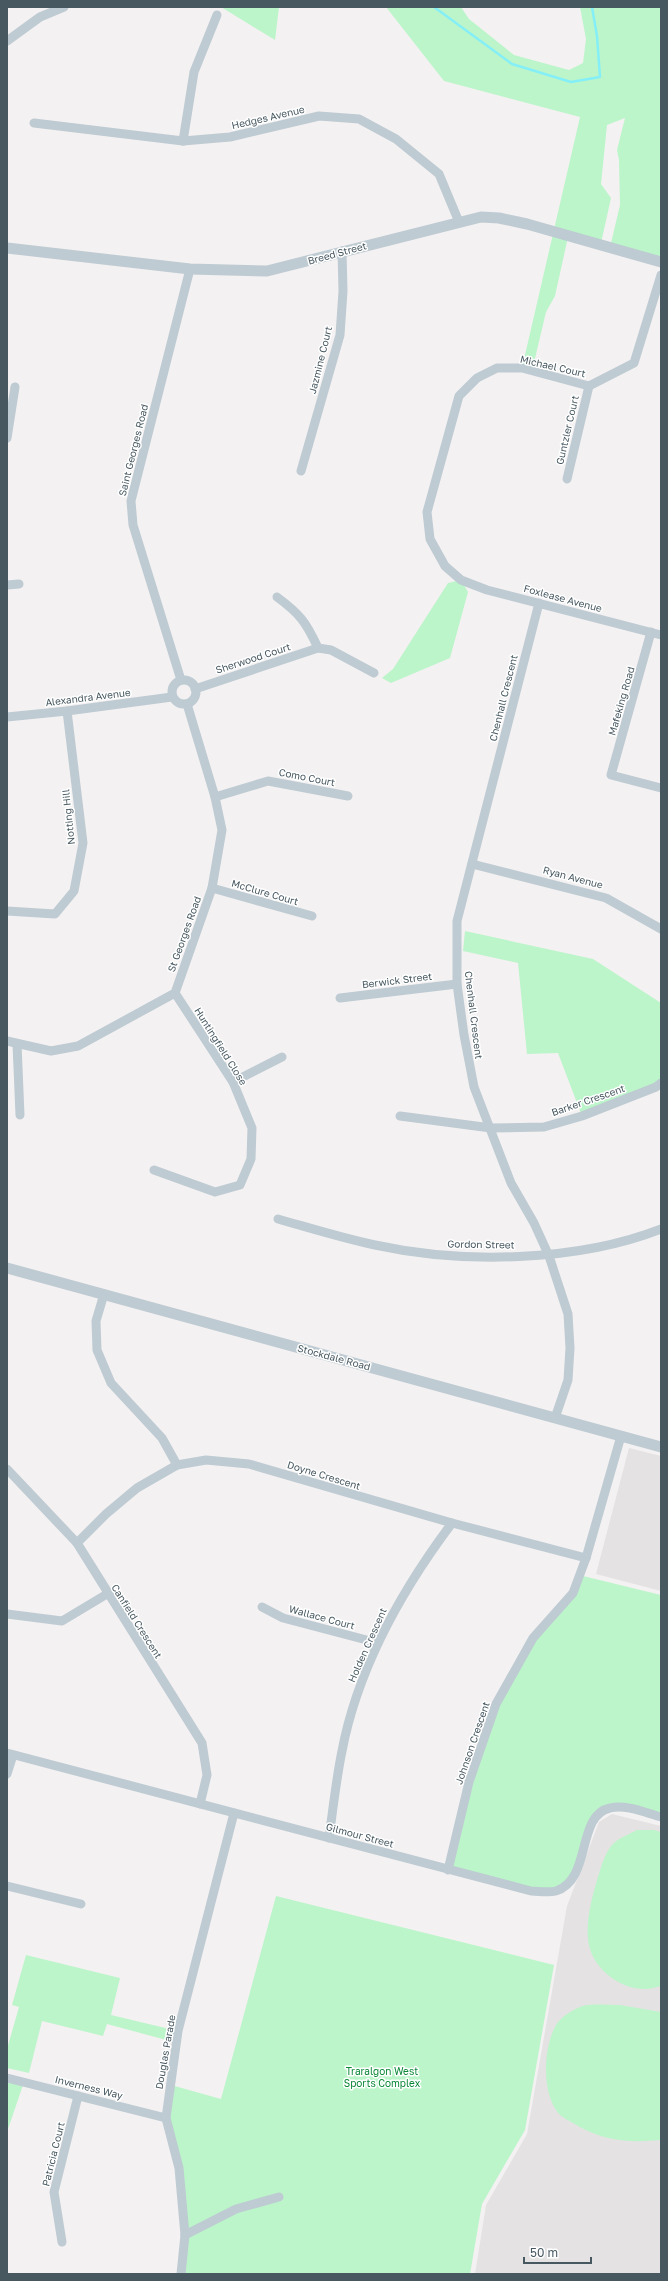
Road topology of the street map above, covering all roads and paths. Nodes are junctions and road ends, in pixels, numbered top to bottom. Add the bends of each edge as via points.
1 (64, 7) edge
2 (217, 15) dead end
3 (7, 41) edge
4 (34, 123) dead end
5 (183, 141) junction
6 (459, 222) junction
7 (7, 248) edge
8 (342, 251) junction
9 (661, 262) edge
10 (190, 269) junction
11 (661, 275) edge
12 (589, 386) junction
13 (15, 387) dead end
14 (7, 438) edge
15 (301, 471) dead end
16 (567, 479) dead end
17 (461, 580) joint
18 (19, 584) dead end
19 (7, 585) edge
20 (276, 597) dead end
21 (538, 603) junction
22 (651, 632) junction
23 (661, 635) edge
24 (318, 648) junction
25 (374, 673) dead end
26 (181, 680) junction
27 (195, 689) junction
28 (172, 697) junction
29 (187, 704) junction
30 (67, 711) junction
31 (7, 717) edge
32 (661, 788) edge
33 (348, 796) dead end
34 (216, 797) junction
35 (472, 864) junction
36 (212, 888) junction
37 (7, 912) edge
38 (312, 916) dead end
39 (661, 930) edge
40 (457, 984) junction
41 (175, 993) junction
42 (340, 998) dead end
43 (7, 1041) edge
44 (17, 1044) junction
45 (282, 1056) dead end
46 (233, 1082) junction
47 (659, 1087) edge
48 (20, 1115) dead end
49 (400, 1116) dead end
50 (491, 1128) junction
51 (154, 1170) dead end
52 (278, 1219) dead end
53 (661, 1229) edge
54 (549, 1256) junction
55 (7, 1268) edge
56 (104, 1294) junction
57 (555, 1418) junction
58 (621, 1436) junction
59 (661, 1447) edge
60 (177, 1465) junction
61 (7, 1470) edge
62 (452, 1524) junction
63 (77, 1544) junction
64 (586, 1558) junction
65 (107, 1594) junction
66 (262, 1607) dead end
67 (7, 1614) edge
68 (378, 1643) junction
69 (10, 1754) edge
70 (7, 1774) edge
71 (200, 1804) junction
72 (234, 1813) junction
73 (661, 1817) edge
74 (329, 1838) junction
75 (448, 1870) junction
76 (7, 1886) edge
77 (81, 1904) dead end
78 (7, 2078) edge
79 (78, 2096) junction
80 (166, 2118) junction
81 (279, 2197) dead end
82 (185, 2235) junction
83 (62, 2242) dead end
84 (181, 2274) edge

1 - 3 street via 40,17
2 - 5 street via 194,72
4 - 5 street, Hedges Avenue
5 - 6 street, Hedges Avenue via 230,137 319,116 359,119 396,139 439,174
6 - 8 street, Breed Street
6 - 9 street, Breed Street via 481,217 499,218
7 - 10 street, Breed Street
8 - 10 street, Breed Street via 267,271
8 - 15 street, Jazmine Court via 340,335
10 - 26 street, Saint Georges Road via 131,501 133,525
11 - 12 street, Michael Court via 634,363
12 - 16 street, Guntzler Court
12 - 17 street, Michael Court via 522,368 497,368 476,378 459,396 427,512 430,540 445,566
13 - 14 street
17 - 21 street, Foxlease Avenue via 487,590
18 - 19 street
20 - 24 street via 297,611
21 - 22 street, Foxlease Avenue
21 - 35 street, Chenhall Crescent
22 - 23 street, Foxlease Avenue
22 - 32 street, Mafeking Road via 611,775
24 - 25 street via 331,650
24 - 27 street, Sherwood Court
26 - 27 street via 190,682
26 - 28 street via 172,689
27 - 29 street via 193,700
28 - 29 street via 178,703
28 - 30 street, Alexandra Avenue
29 - 34 street, St Georges Road
30 - 31 street, Alexandra Avenue
30 - 37 street, Notting Hill via 83,843 74,891 55,914
33 - 34 street, Como Court via 268,781
34 - 36 street, St Georges Road via 222,830
35 - 39 street, Ryan Avenue via 606,898
35 - 40 street, Chenhall Crescent via 457,921
36 - 38 street, McClure Court
36 - 41 street, St Georges Road
40 - 42 street, Berwick Street
40 - 50 street, Chenhall Crescent via 474,1087
41 - 44 street via 78,1046 51,1051
41 - 46 street, Huntingfield Close
43 - 44 street
44 - 48 street
45 - 46 street
46 - 51 street, Huntingfield Close via 252,1128 252,1159 240,1185 216,1192
47 - 50 street, Barker Crescent via 582,1116 544,1127
49 - 50 street, Barker Crescent
50 - 54 street, Chenhall Crescent via 510,1183 534,1223
52 - 54 street, Gordon Street via 375,1245 457,1257
53 - 54 street, Gordon Street via 640,1238
54 - 57 street, Chenhall Crescent via 568,1314 570,1348 568,1380
55 - 56 street, Stockdale Road
56 - 57 street, Stockdale Road
56 - 60 street via 96,1321 97,1350 111,1383 162,1438
57 - 58 street, Stockdale Road
58 - 59 street, Stockdale Road
58 - 64 street, Johnson Crescent
60 - 62 street, Doyne Crescent via 206,1460 249,1464
60 - 63 street, Doyne Crescent via 137,1488 106,1514
61 - 63 street, Canfield Crescent
62 - 64 street, Doyne Crescent
62 - 68 street, Holden Crescent via 396,1606
63 - 65 street, Canfield Crescent
64 - 75 street, Johnson Crescent via 573,1593 533,1638 496,1704 469,1782
65 - 67 street via 62,1621
65 - 71 street, Canfield Crescent via 202,1743 207,1775
66 - 68 street, Wallace Court via 283,1618
68 - 74 street, Holden Crescent via 362,1680 342,1750
69 - 70 street
69 - 71 street, Gilmour Street
71 - 72 street, Gilmour Street
72 - 74 street, Gilmour Street
72 - 80 street, Douglas Parade via 178,2031
73 - 75 street, Gilmour Street via 630,1808 609,1808 594,1818 573,1880 556,1891 531,1891
74 - 75 street, Gilmour Street
76 - 77 street
78 - 79 street, Inverness Way
79 - 80 street, Inverness Way
79 - 83 street, Patricia Court via 54,2192
80 - 82 street, Douglas Parade via 179,2168
81 - 82 street via 236,2209
82 - 84 street, Douglas Parade

